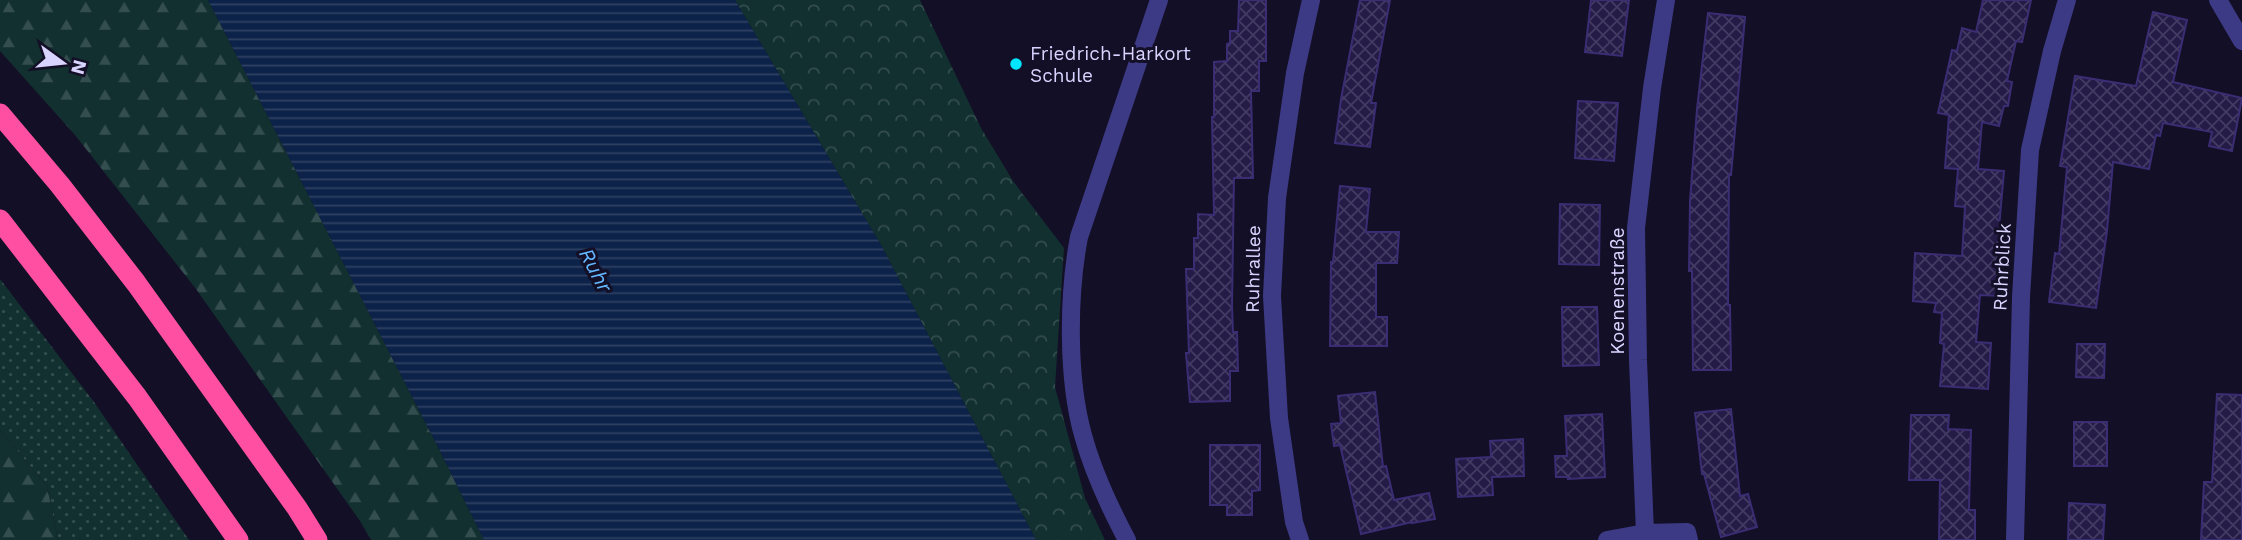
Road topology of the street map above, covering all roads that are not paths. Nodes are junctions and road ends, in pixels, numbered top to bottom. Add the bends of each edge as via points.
1 (1159, 0) edge
2 (1311, 0) edge
3 (1666, 0) edge
4 (2067, 0) edge
5 (2218, 0) edge
6 (2242, 41) edge
7 (0, 114) edge
8 (0, 220) edge
9 (1645, 533) junction
10 (239, 540) edge
11 (317, 540) edge
12 (1126, 540) edge
13 (1300, 540) edge
14 (1608, 540) edge
15 (1689, 540) edge
16 (2015, 540) edge

1 - 12 street via 1073,267 1073,375 1083,434
2 - 13 street, Ruhrallee via 1277,198 1272,296 1279,418
3 - 9 street, Koenenstraße via 1636,228
4 - 16 street, Ruhrblick via 2031,150
5 - 6 street
7 - 11 highway via 136,283
8 - 10 highway via 137,397
9 - 14 street
9 - 15 street via 1687,532

